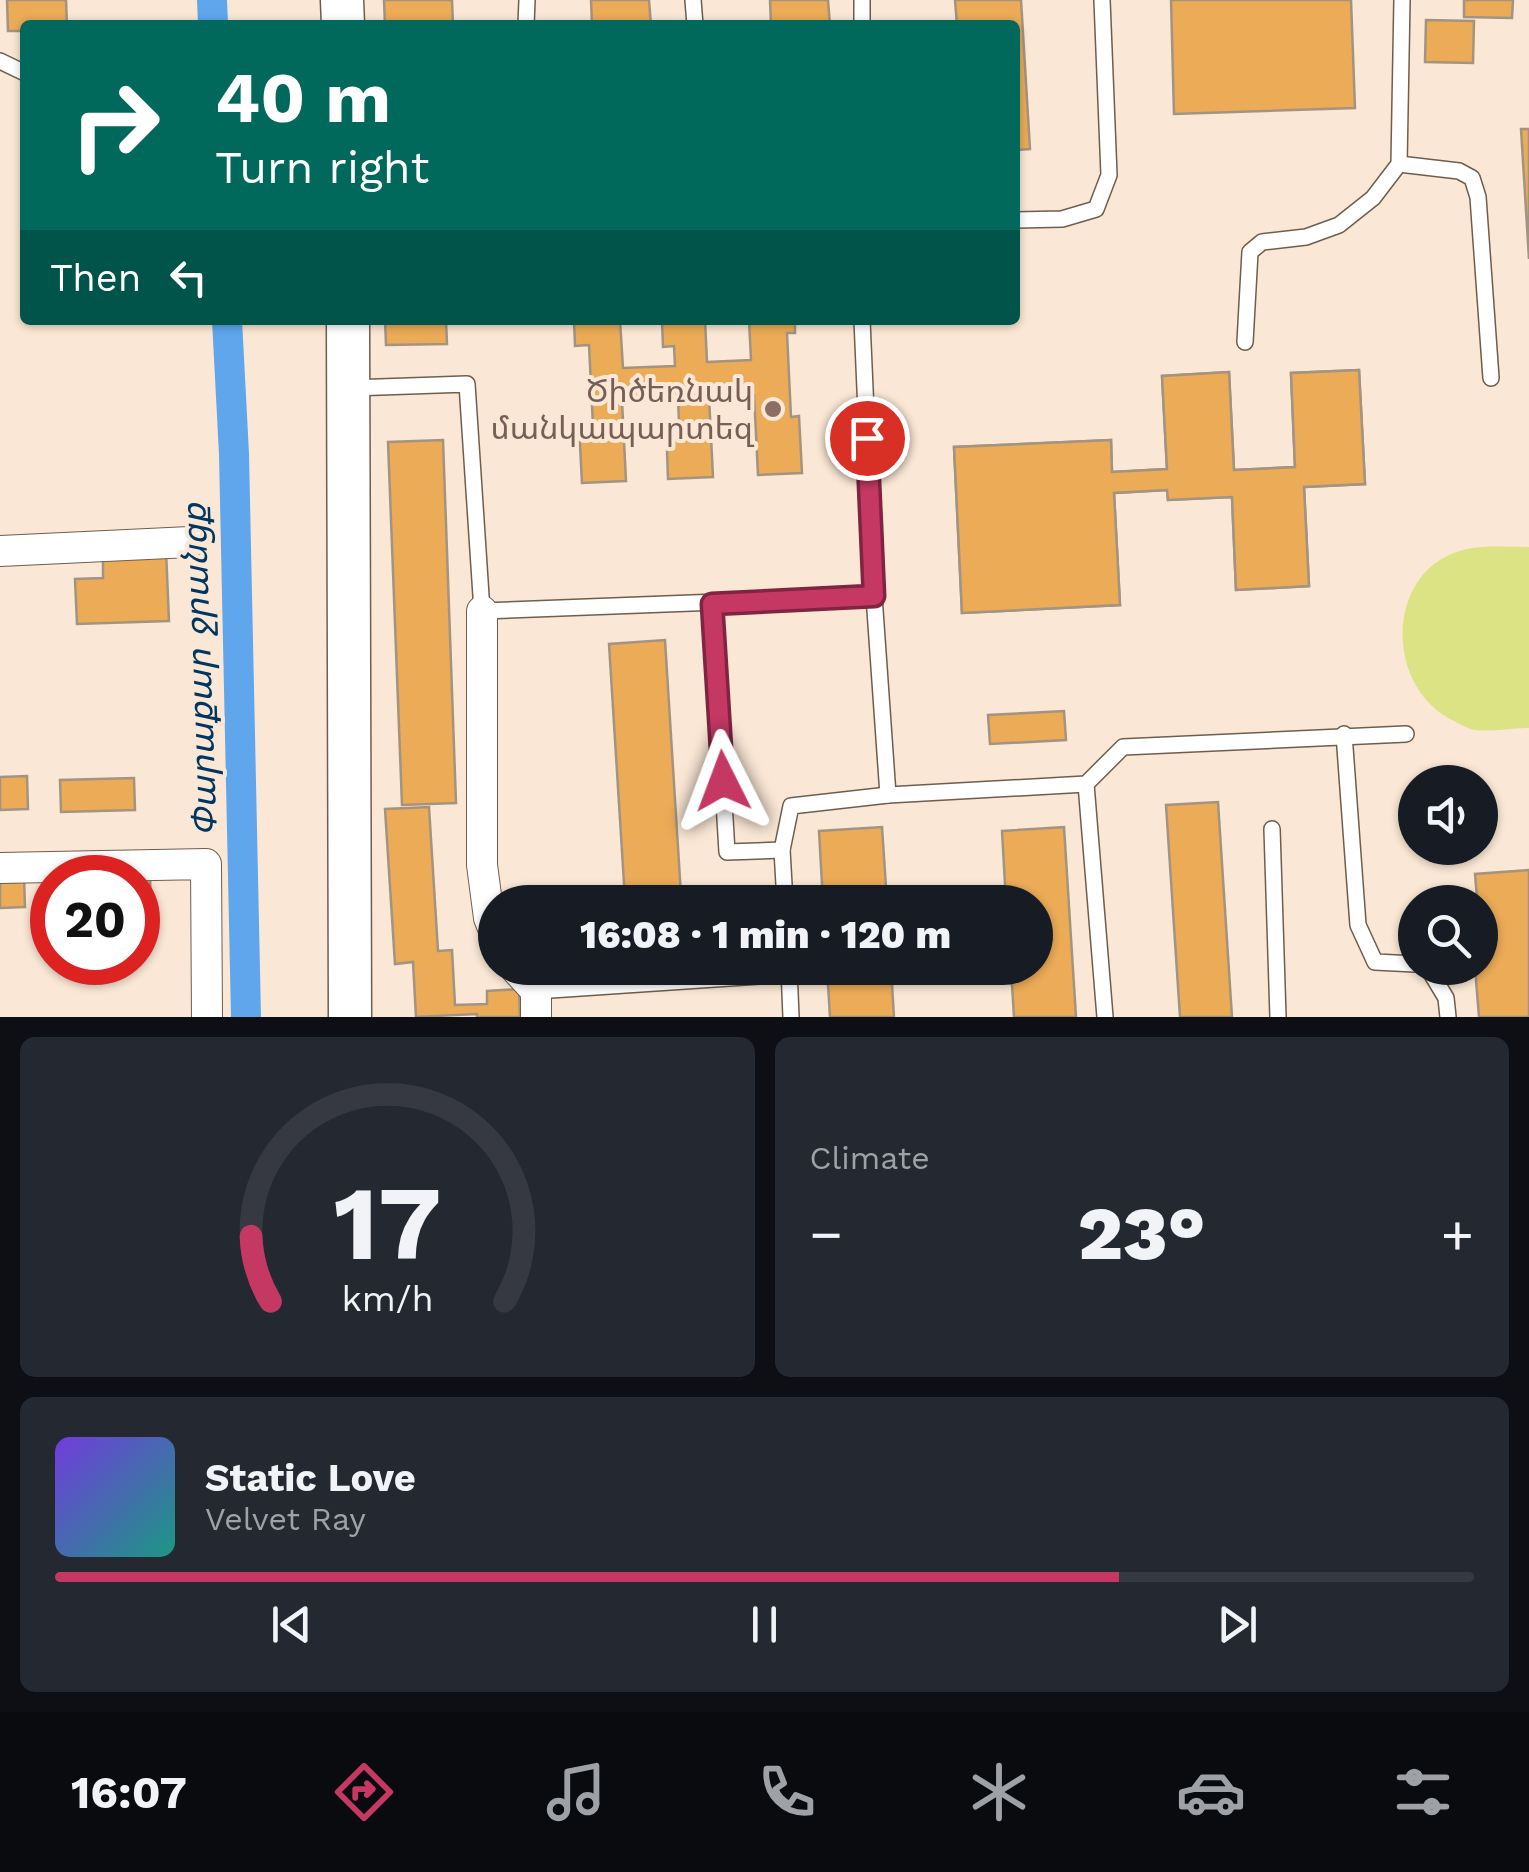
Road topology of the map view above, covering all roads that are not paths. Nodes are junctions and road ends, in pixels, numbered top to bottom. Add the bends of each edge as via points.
1 (1102, 0) edge
2 (1402, 0) edge
3 (1399, 164) junction
4 (1020, 220) edge
5 (348, 325) edge
6 (862, 325) edge
7 (1245, 342) dead end
8 (1491, 378) dead end
9 (349, 388) junction
10 (190, 542) dead end
11 (0, 551) edge
12 (874, 596) junction
13 (712, 604) junction
14 (482, 610) junction
15 (1344, 734) junction
16 (1406, 734) dead end
17 (1086, 784) junction
18 (888, 795) junction
19 (1272, 829) dead end
20 (782, 850) junction
21 (0, 868) edge
22 (485, 885) edge
23 (784, 885) edge
24 (1398, 963) edge
25 (677, 985) edge
26 (790, 985) edge
27 (1438, 985) edge
28 (536, 1004) edge
29 (207, 1017) edge
30 (350, 1017) edge
31 (791, 1017) edge
32 (1105, 1017) edge
33 (1278, 1017) edge
34 (1448, 1017) edge

1 - 4 lane via 1109,176 1096,209
2 - 3 lane
3 - 7 lane via 1373,198 1339,225 1262,242 1250,252
3 - 8 lane via 1472,178
5 - 9 street
6 - 12 lane
9 - 14 lane via 467,384
9 - 30 street
10 - 11 street
12 - 13 lane
12 - 18 lane
13 - 14 lane
13 - 20 lane via 727,852
14 - 22 street
15 - 16 lane
15 - 17 lane via 1123,747
15 - 24 lane via 1358,925 1375,962
17 - 18 lane
17 - 32 lane
18 - 20 lane via 792,806
19 - 33 lane
20 - 23 lane
21 - 29 street via 206,864
25 - 28 lane
26 - 31 lane
27 - 34 lane

